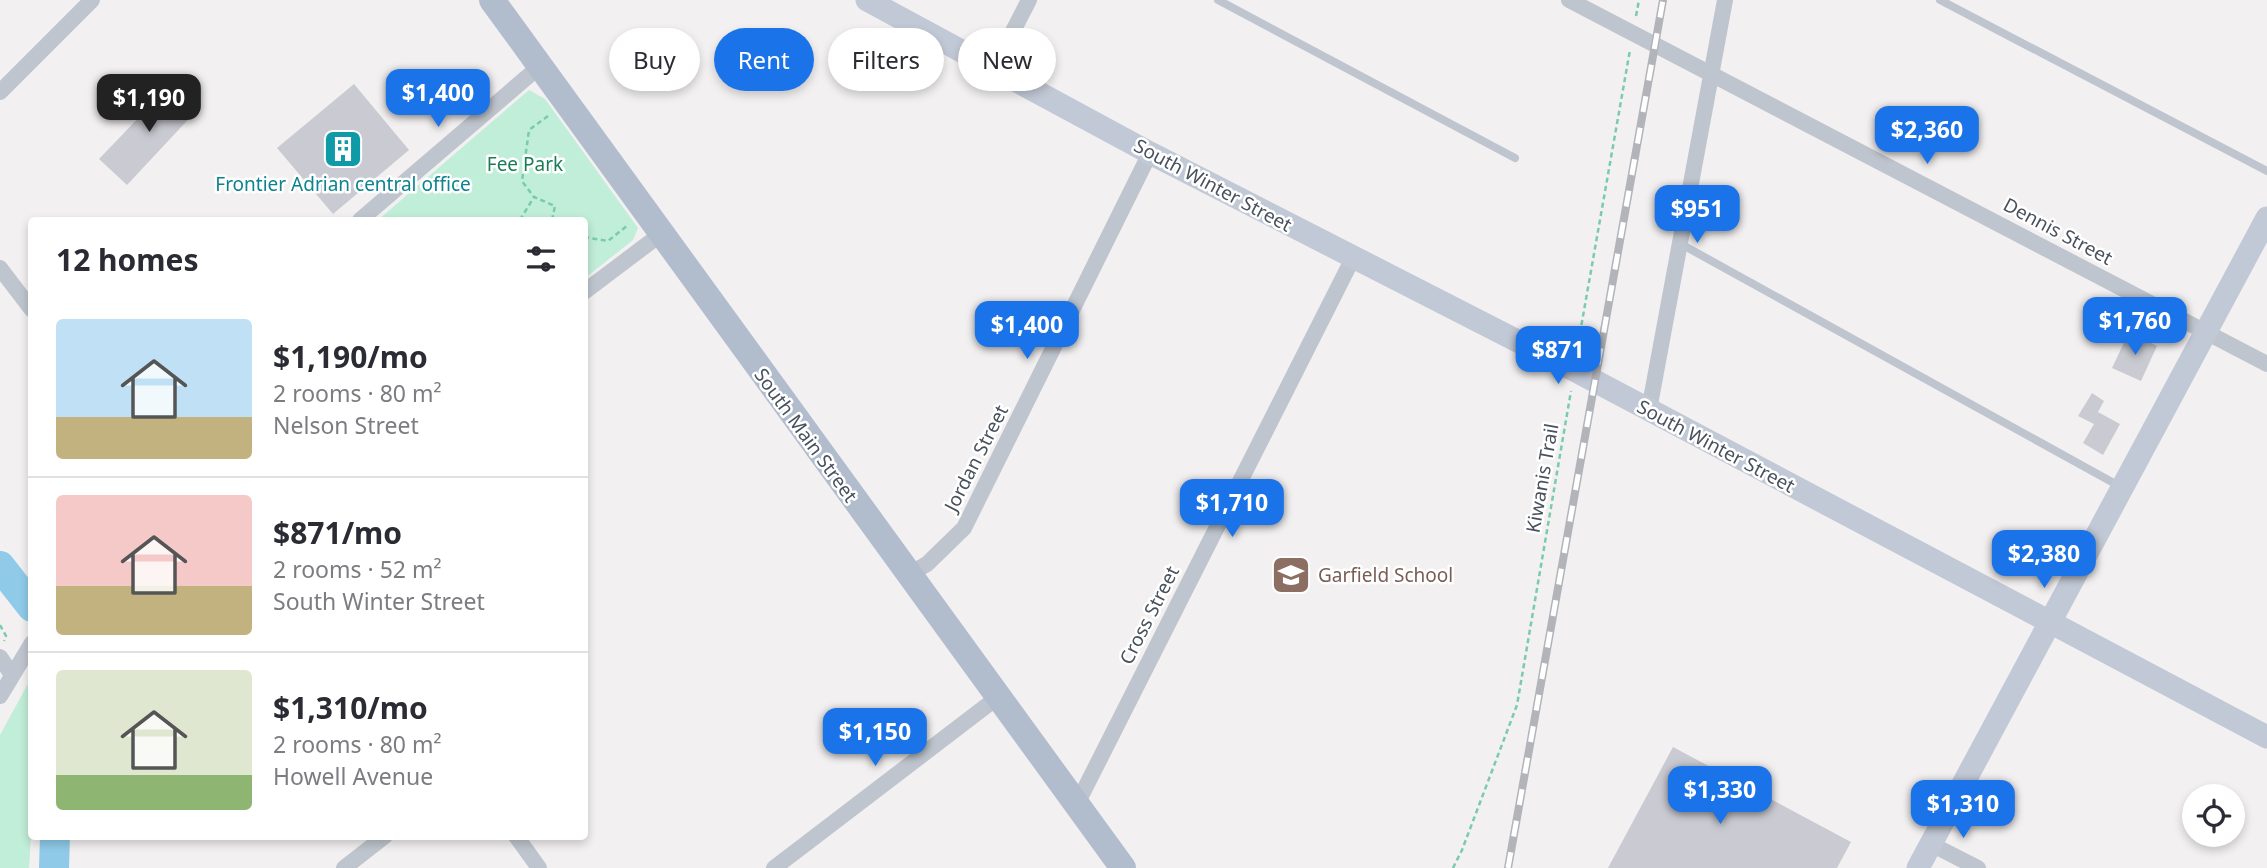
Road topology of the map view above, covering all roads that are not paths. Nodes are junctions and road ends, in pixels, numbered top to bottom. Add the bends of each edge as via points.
1 (92, 0) edge
2 (492, 0) edge
3 (867, 0) edge
4 (1029, 0) edge
5 (1218, 0) edge
6 (1569, 0) edge
7 (1725, 0) edge
8 (1940, 0) edge
9 (1015, 28) edge
10 (958, 49) edge
11 (540, 65) junction
12 (1711, 74) junction
13 (1036, 91) edge
14 (0, 92) edge
15 (1150, 153) junction
16 (1515, 158) dead end
17 (2267, 171) edge
18 (363, 217) edge
19 (2267, 218) edge
20 (661, 234) junction
21 (1679, 243) junction
22 (1353, 258) junction
23 (0, 268) edge
24 (588, 289) edge
25 (28, 305) edge
26 (2206, 332) junction
27 (2267, 364) edge
28 (1648, 410) junction
29 (2123, 488) junction
30 (908, 575) junction
31 (2051, 623) junction
32 (28, 649) edge
33 (1, 650) edge
34 (12, 675) junction
35 (0, 696) edge
36 (998, 697) junction
37 (2267, 737) edge
38 (1077, 804) junction
39 (380, 840) edge
40 (519, 840) edge
41 (1931, 844) junction
42 (344, 868) edge
43 (539, 868) edge
44 (774, 868) edge
45 (1123, 868) edge
46 (1918, 868) edge
47 (1978, 868) edge

1 - 14 street
2 - 11 main road, South Main Street
3 - 10 street, South Winter Street
4 - 9 street
5 - 16 lane
6 - 12 street, Dennis Street
7 - 12 street
8 - 17 lane
11 - 18 street
11 - 20 main road, South Main Street
12 - 21 street
12 - 26 street, Dennis Street
13 - 15 street, South Winter Street
15 - 22 street, South Winter Street
15 - 30 street, Jordan Street via 964,528 927,564
19 - 26 street
20 - 24 street
20 - 30 main road, South Main Street
21 - 28 street
21 - 29 lane
22 - 28 street, South Winter Street
22 - 38 street, Cross Street
23 - 25 street
26 - 27 street, Dennis Street
26 - 29 street
28 - 31 street, South Winter Street
29 - 31 street
30 - 36 main road, South Main Street
31 - 37 street, South Winter Street
31 - 41 street
32 - 34 street
33 - 34 street
34 - 35 street
36 - 38 main road, South Main Street
36 - 44 street
38 - 45 main road, South Main Street
39 - 42 street
40 - 43 street
41 - 46 street
41 - 47 street

